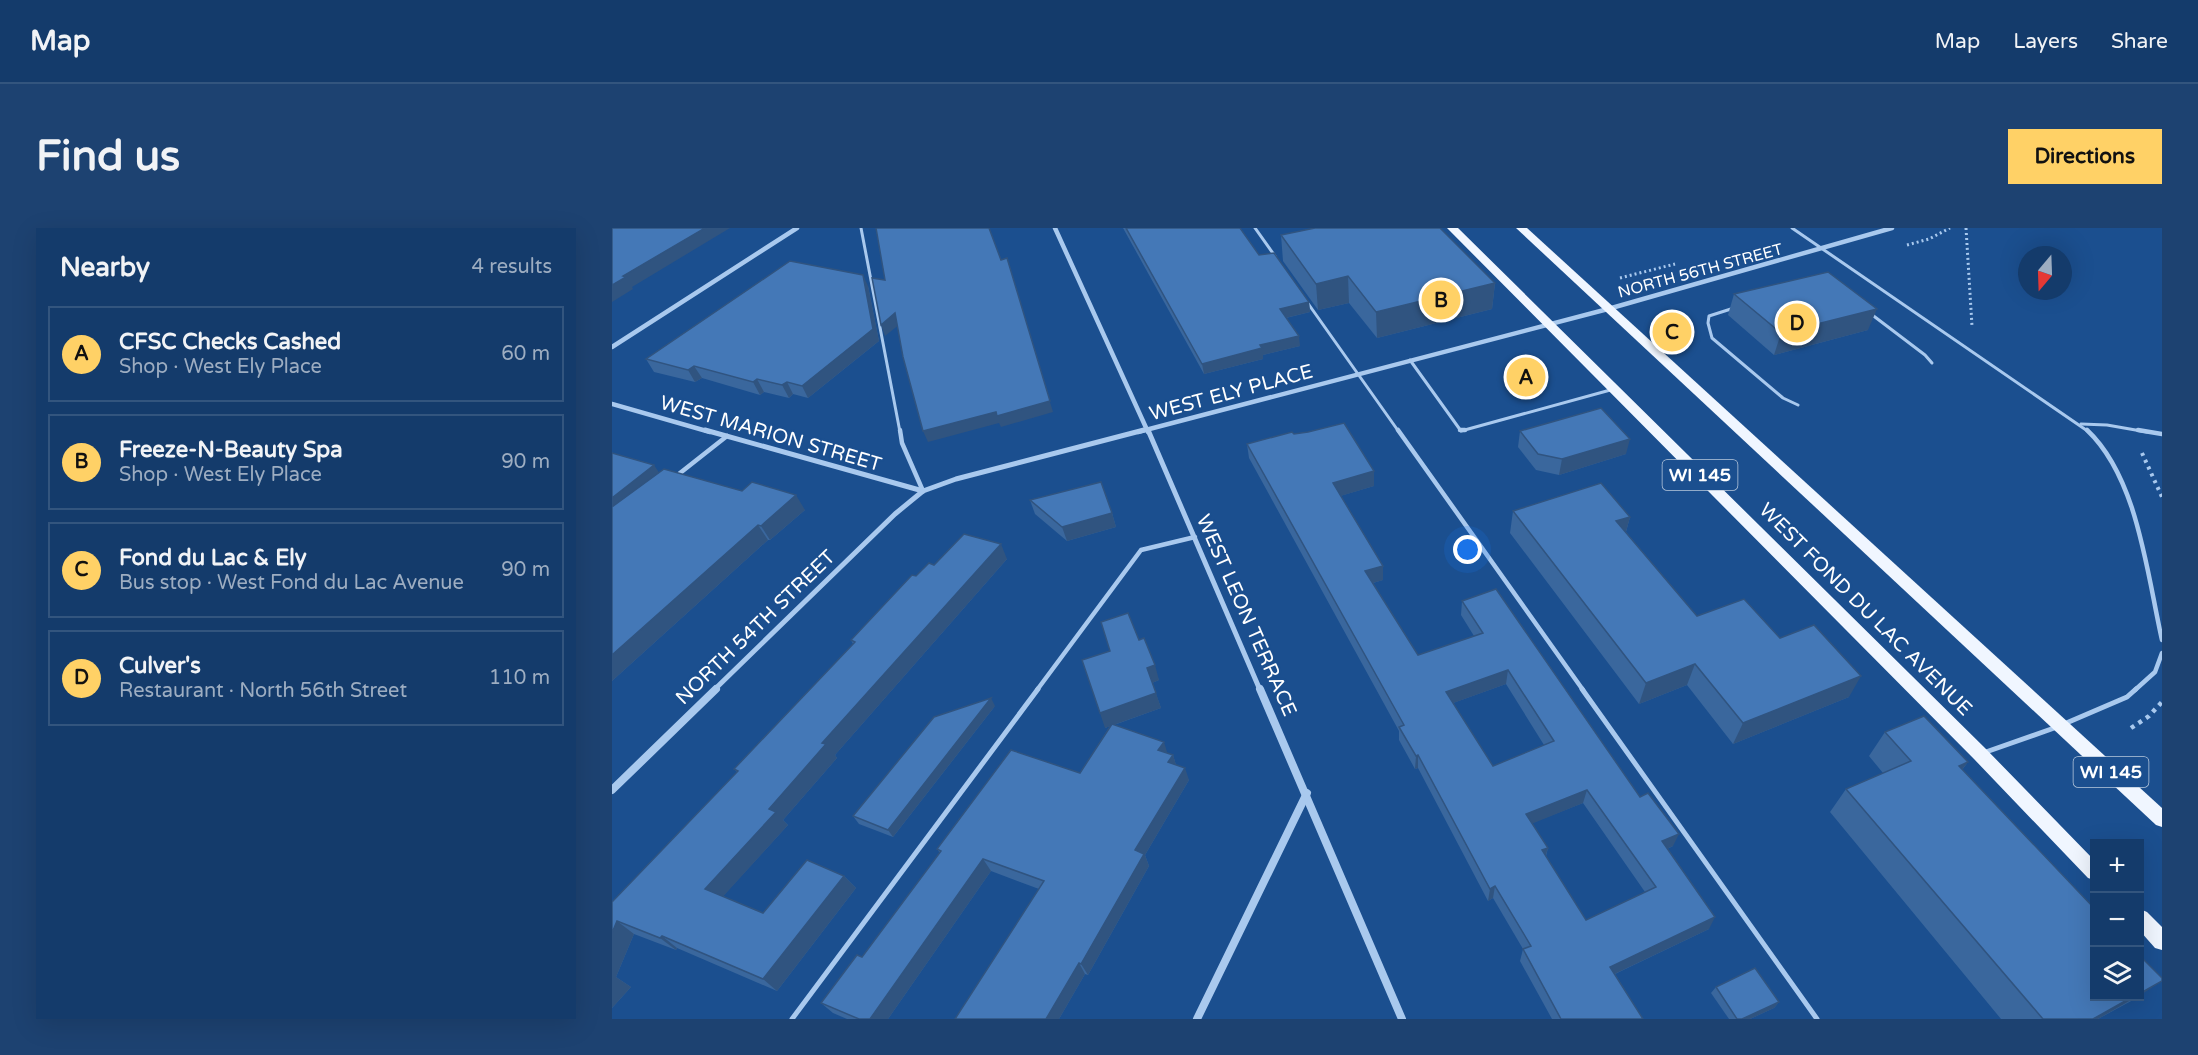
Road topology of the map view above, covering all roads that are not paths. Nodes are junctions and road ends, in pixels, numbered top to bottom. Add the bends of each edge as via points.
1 (796, 228) edge
2 (861, 228) edge
3 (1055, 228) edge
4 (1255, 228) edge
5 (1452, 228) edge
6 (1521, 228) edge
7 (1792, 228) edge
8 (1892, 228) edge
9 (1823, 249) junction
10 (1281, 265) edge
11 (1301, 294) edge
12 (1738, 307) edge
13 (1608, 309) junction
14 (1870, 313) edge
15 (1549, 324) junction
16 (612, 347) edge
17 (1410, 360) junction
18 (1932, 363) dead end
19 (1357, 373) junction
20 (1614, 389) junction
21 (612, 404) edge
22 (1798, 405) dead end
23 (2081, 424) junction
24 (1148, 430) junction
25 (2162, 434) edge
26 (727, 436) junction
27 (668, 483) edge
28 (923, 491) junction
29 (1195, 537) junction
30 (2162, 640) edge
31 (2162, 653) edge
32 (2061, 725) junction
33 (1980, 754) junction
34 (612, 790) edge
35 (1307, 794) junction
36 (2162, 819) edge
37 (2090, 868) edge
38 (2144, 923) edge
39 (2162, 941) edge
40 (792, 1019) edge
41 (1197, 1019) edge
42 (1402, 1019) edge
43 (1817, 1019) edge

1 - 16 street
2 - 28 lane via 902,443
3 - 24 street, WEST LEON TERRACE
4 - 10 lane
5 - 15 main road, WEST FOND DU LAC AVENUE / WI 145
6 - 13 main road, WEST FOND DU LAC AVENUE / WI 145
7 - 9 lane
8 - 9 street, NORTH 56TH STREET
9 - 13 street, NORTH 56TH STREET
9 - 23 lane
11 - 19 lane
12 - 22 lane via 1709,316 1712,338 1783,398
13 - 15 street, NORTH 56TH STREET
13 - 32 main road, WEST FOND DU LAC AVENUE / WI 145
14 - 18 lane
15 - 17 street, WEST ELY PLACE
15 - 20 main road, WEST FOND DU LAC AVENUE / WI 145
17 - 19 street, WEST ELY PLACE
17 - 20 lane via 1461,431
19 - 24 street, WEST ELY PLACE
19 - 43 lane
20 - 33 main road, WEST FOND DU LAC AVENUE / WI 145
21 - 26 street, WEST MARION STREET
23 - 25 lane
23 - 30 lane via 2102,444 2130,504
24 - 28 street, WEST ELY PLACE
24 - 29 street, WEST LEON TERRACE
26 - 27 lane
26 - 28 street, WEST MARION STREET
28 - 34 street, NORTH 54TH STREET
29 - 35 street, WEST LEON TERRACE
29 - 40 lane via 1141,550
31 - 32 lane via 2155,672 2127,697
32 - 33 lane
32 - 36 main road, WEST FOND DU LAC AVENUE / WI 145
33 - 37 main road, WEST FOND DU LAC AVENUE / WI 145
35 - 41 street
35 - 42 street, WEST LEON TERRACE
38 - 39 main road

